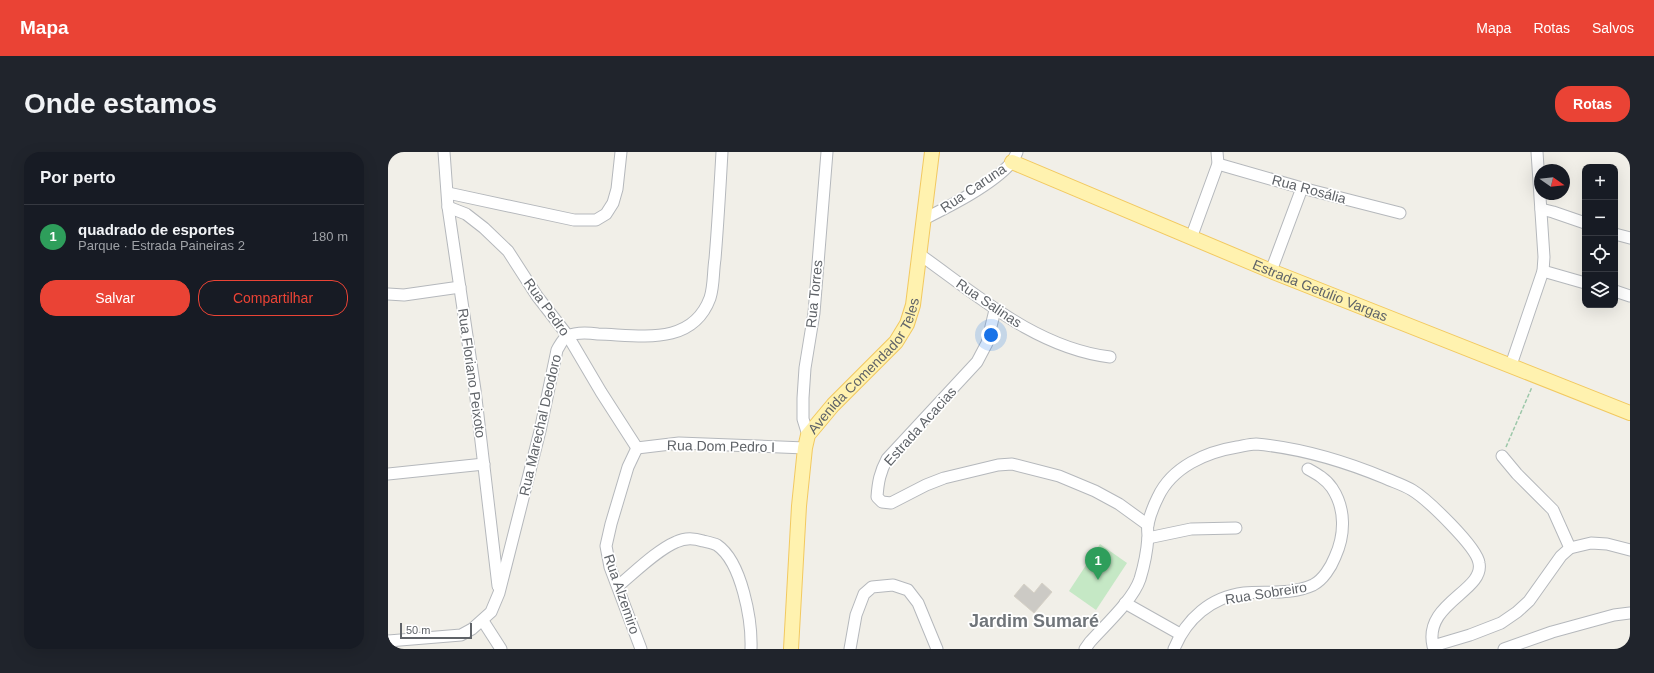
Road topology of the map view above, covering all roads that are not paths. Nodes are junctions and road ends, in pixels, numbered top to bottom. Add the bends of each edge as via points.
1 (444, 152) edge
2 (610, 152) edge
3 (722, 152) edge
4 (827, 152) edge
5 (932, 152) edge
6 (1217, 152) edge
7 (1537, 152) edge
8 (620, 155) edge
9 (1015, 157) edge
10 (1218, 164) junction
11 (1302, 188) junction
12 (448, 193) junction
13 (448, 206) junction
14 (1541, 209) junction
15 (1400, 213) dead end
16 (924, 219) junction
17 (1582, 222) edge
18 (1618, 235) edge
19 (1191, 238) junction
20 (1630, 238) edge
21 (919, 254) junction
22 (1271, 271) junction
23 (1542, 271) junction
24 (1582, 282) edge
25 (460, 287) junction
26 (1618, 293) edge
27 (388, 294) edge
28 (1630, 296) edge
29 (995, 310) junction
30 (568, 336) junction
31 (1110, 357) dead end
32 (1511, 365) junction
33 (1630, 412) edge
34 (806, 442) junction
35 (638, 448) junction
36 (1502, 456) road end
37 (484, 464) junction
38 (1308, 469) dead end
39 (388, 474) edge
40 (1148, 525) junction
41 (1236, 528) dead end
42 (1148, 538) junction
43 (1570, 548) junction
44 (1630, 550) edge
45 (618, 586) junction
46 (499, 594) junction
47 (1126, 603) junction
48 (1630, 613) edge
49 (482, 621) junction
50 (1180, 634) junction
51 (388, 641) edge
52 (1434, 647) edge
53 (501, 649) edge
54 (641, 649) edge
55 (751, 649) edge
56 (791, 649) edge
57 (850, 649) edge
58 (937, 649) edge
59 (1085, 649) edge
60 (1174, 649) edge
61 (1504, 649) edge

1 - 12 street, Rua Floriano Peixoto
2 - 8 street
3 - 30 street, Rua Marechal Deodoro via 710,298 695,323 683,330 662,336 586,333
4 - 34 street, Rua Torres via 814,313 805,368 803,419
5 - 16 main road, Avenida Comendador Teles
6 - 10 street
7 - 14 street
8 - 12 street via 614,204 606,214 596,220 574,220
9 - 16 street, Rua Caruna via 998,176
9 - 19 main road, Estrada Getúlio Vargas
10 - 11 street, Rua Rosália
10 - 19 street
11 - 15 street, Rua Rosália
11 - 22 street
12 - 13 street, Rua Floriano Peixoto
13 - 25 street, Rua Floriano Peixoto
13 - 30 street, Rua Pedro via 466,214 508,251 537,296
14 - 17 street
14 - 23 street via 1544,257
16 - 21 main road, Avenida Comendador Teles
18 - 20 street
19 - 22 main road, Estrada Getúlio Vargas
21 - 29 street, Rua Salinas
21 - 34 main road, Avenida Comendador Teles via 913,305 907,324 896,342 833,405
22 - 32 main road, Estrada Getúlio Vargas
23 - 24 street
23 - 32 street
25 - 27 street via 404,295
25 - 37 street, Rua Floriano Peixoto
26 - 28 street
29 - 31 street, Rua Salinas via 1021,326 1061,344
29 - 40 street, Estrada Acacias via 982,353 966,375 887,459 880,471 877,497 882,502 891,504 944,478 1012,464 1059,476 1095,491 1119,504
30 - 35 street, Rua Pedro
30 - 46 street, Rua Marechal Deodoro via 557,350 540,431
32 - 33 main road, Estrada Getúlio Vargas
34 - 35 street, Rua Dom Pedro I via 679,443
34 - 56 main road, Avenida Comendador Teles
35 - 45 street, Rua Alzemiro via 628,467 606,546 610,567
36 - 43 street via 1553,510
37 - 39 street
37 - 46 street, Rua Floriano Peixoto
38 - 50 street, Rua Sobreiro via 1331,487 1343,519 1343,535 1330,569 1314,584 1296,590 1244,593 1221,599 1195,616
40 - 42 street
40 - 52 street via 1158,496 1169,479 1188,464 1233,447 1255,444 1308,452 1387,479 1412,490 1443,516 1479,562 1478,575 1443,610 1434,623 1431,635
41 - 42 street via 1191,529
42 - 47 street via 1140,580
43 - 44 street via 1591,543
43 - 52 street via 1561,556 1529,601 1517,612 1495,625
45 - 54 street, Rua Alzemiro
45 - 55 street via 676,542 694,538 717,545 731,560 741,583 748,612
46 - 49 street, Rua Marechal Deodoro via 491,612
47 - 50 street
47 - 59 street
48 - 61 street via 1552,632
49 - 51 street, Rua Marechal Deodoro via 461,635
49 - 53 street
50 - 60 street, Rua Sobreiro
57 - 58 street via 856,615 864,594 872,588 893,585 908,590 918,603

